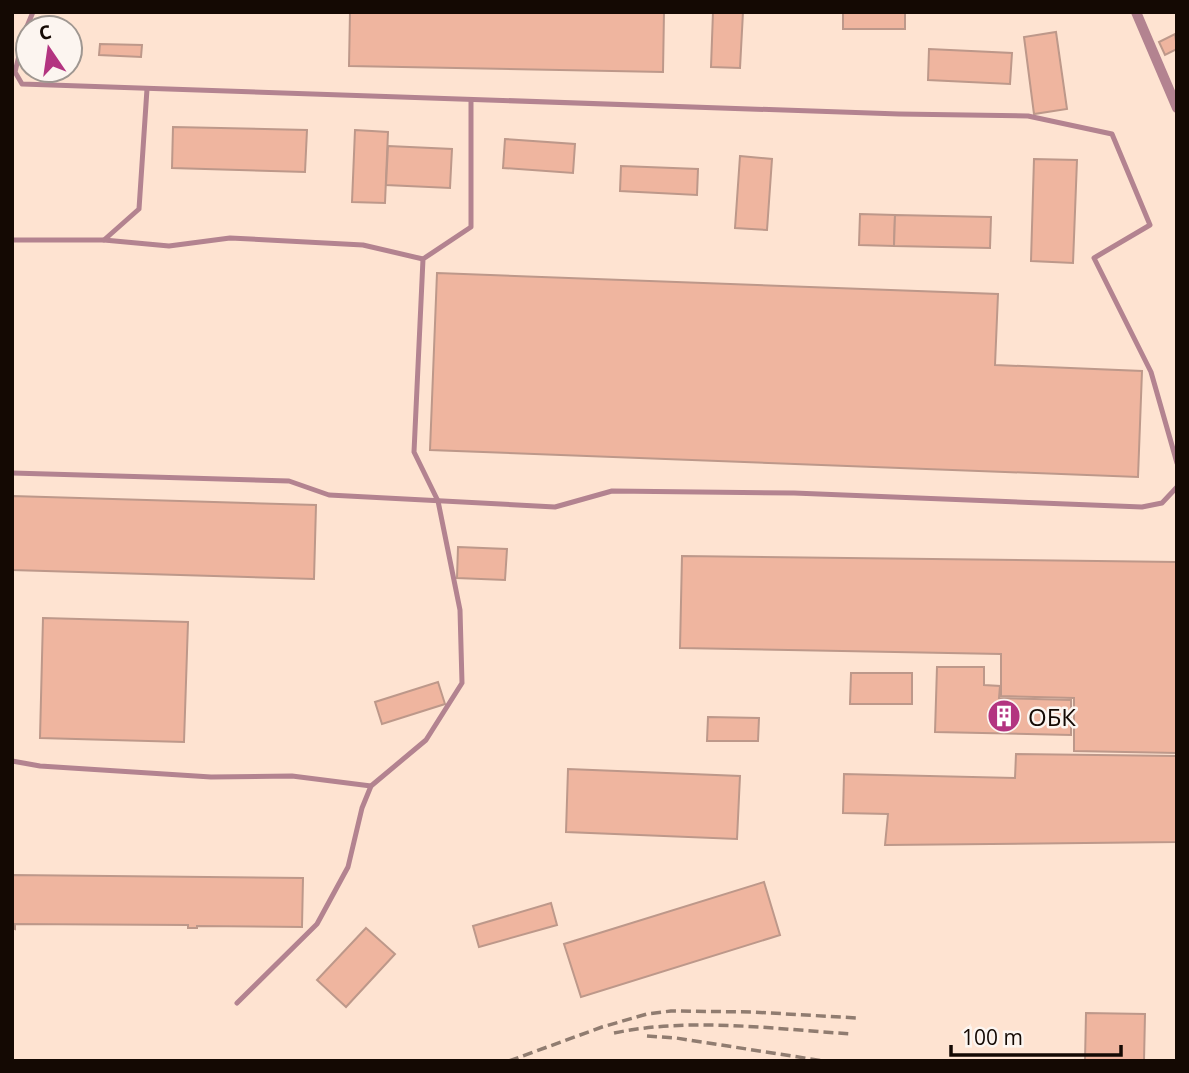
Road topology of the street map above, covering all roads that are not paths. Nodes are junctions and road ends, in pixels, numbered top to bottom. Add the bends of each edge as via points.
1 (33, 12) edge
2 (1136, 12) edge
3 (147, 89) junction
4 (471, 100) junction
5 (1177, 108) edge
6 (12, 240) edge
7 (104, 240) junction
8 (423, 259) junction
9 (1177, 463) edge
10 (12, 473) edge
11 (1177, 487) edge
12 (438, 500) junction
13 (12, 761) edge
14 (371, 786) junction
15 (237, 1003) dead end

1 - 3 lane via 15,72 22,84
2 - 5 street
3 - 4 lane
3 - 7 lane via 139,209
4 - 8 lane via 471,227
4 - 9 lane via 1028,116 1112,134 1150,225 1094,258 1151,372
6 - 7 lane
7 - 8 lane via 169,246 230,238 363,245
8 - 12 lane via 414,452
10 - 12 lane via 289,481 329,495
11 - 12 lane via 1162,503 1142,507 638,491 612,491 555,507
12 - 14 lane via 460,610 462,683 426,740
13 - 14 lane via 211,777 292,776
14 - 15 lane via 348,867 317,924

